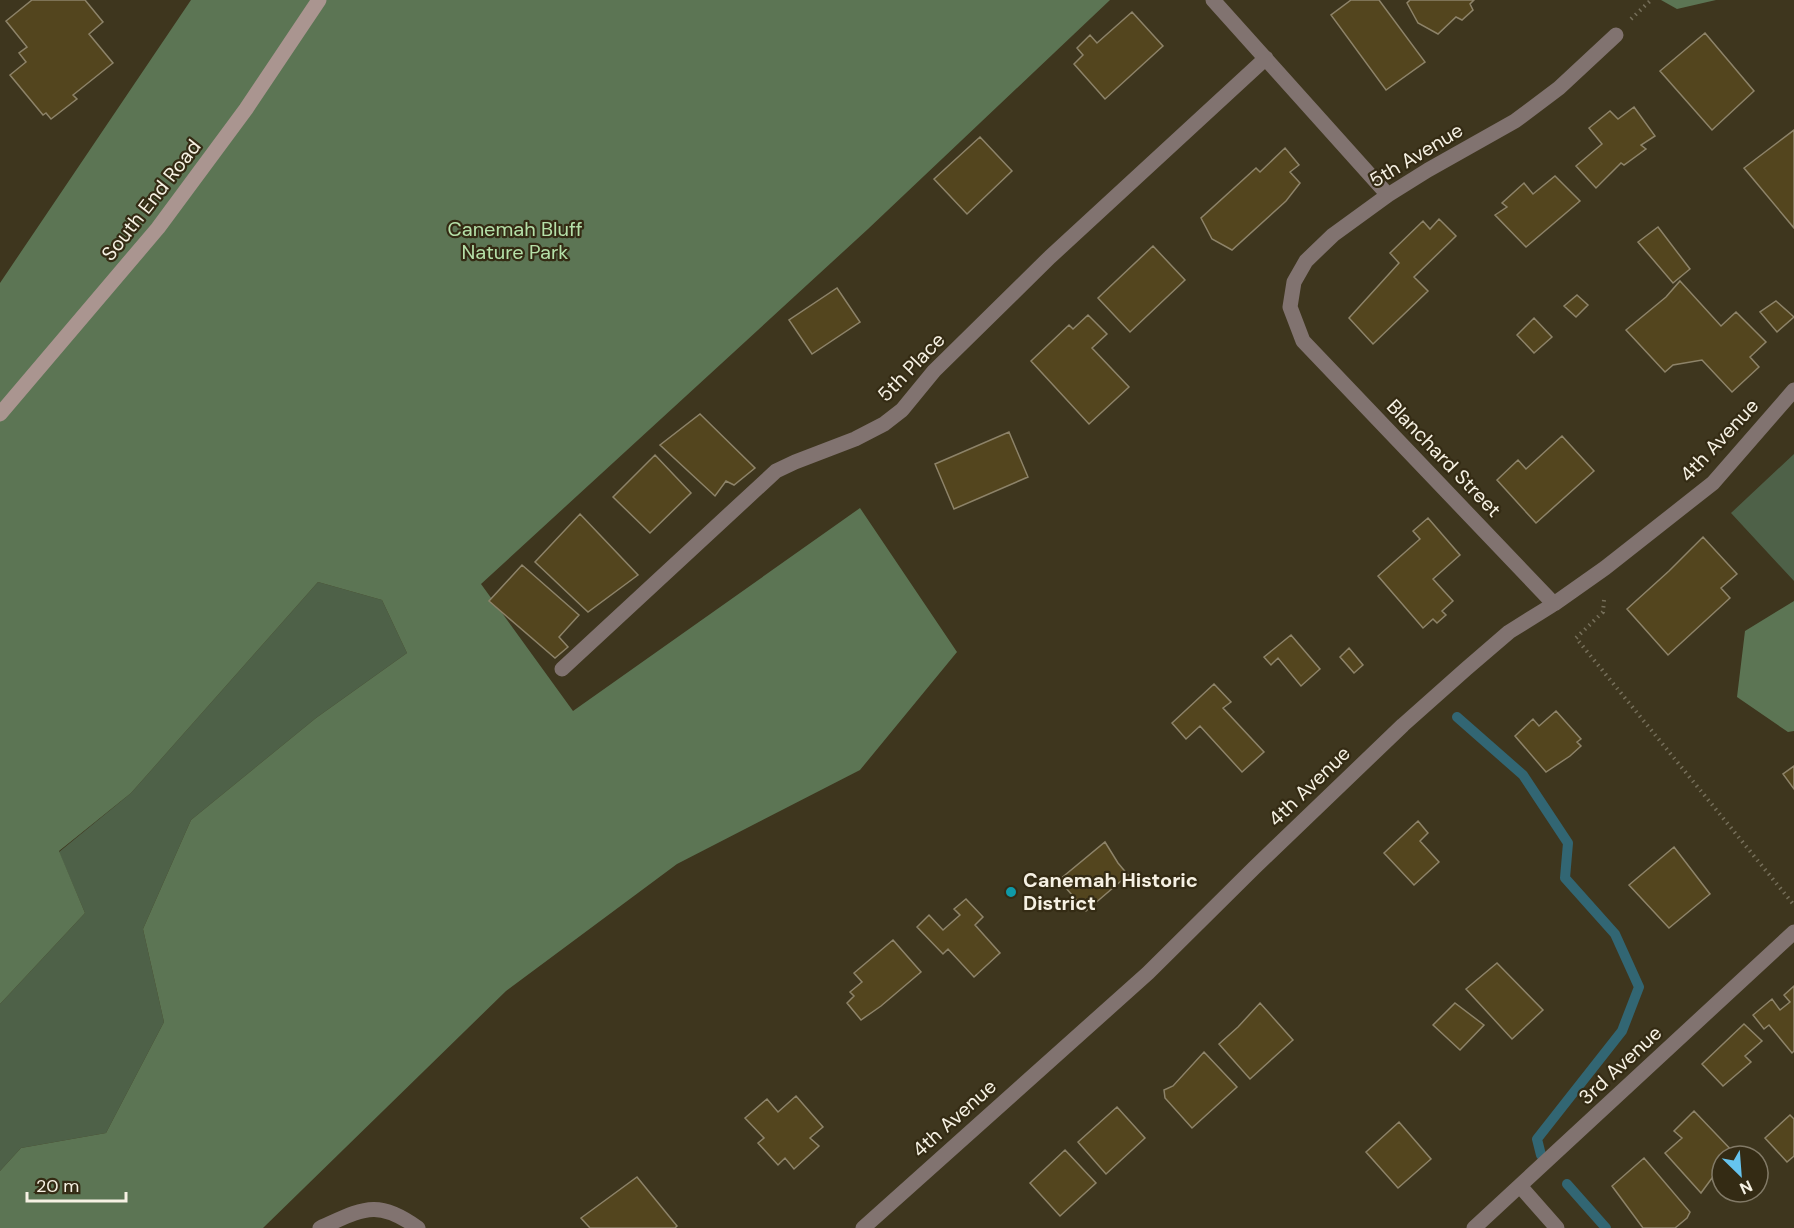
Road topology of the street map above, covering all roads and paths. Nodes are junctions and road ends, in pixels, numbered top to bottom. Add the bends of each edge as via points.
1 (319, 0) edge
2 (1213, 0) edge
3 (1616, 35) dead end
4 (1266, 58) junction
5 (1388, 195) junction
6 (1303, 341) joint
7 (1794, 390) edge
8 (0, 414) edge
9 (1554, 604) junction
10 (1603, 612) dead end
11 (562, 669) dead end
12 (1794, 905) edge
13 (1794, 932) edge
14 (1520, 1186) junction
15 (320, 1228) edge
16 (418, 1228) edge
17 (863, 1228) edge
18 (1474, 1228) edge
19 (1557, 1228) edge

1 - 8 main road, South End Road via 246,109 158,228
2 - 4 street
3 - 5 street, 5th Avenue via 1515,122
4 - 5 street
4 - 11 street, 5th Place via 1050,257 934,371 902,411 855,439 776,471
5 - 6 street, 5th Avenue via 1333,235 1306,261 1294,282 1290,307
6 - 9 street, Blanchard Street
7 - 9 street, 4th Avenue via 1713,483
9 - 17 street, 4th Avenue via 1509,632 1403,725 1148,973
10 - 12 path via 1576,638
13 - 14 street, 3rd Avenue
14 - 18 street, 3rd Avenue
14 - 19 street
15 - 16 street via 361,1210 382,1209 401,1215

